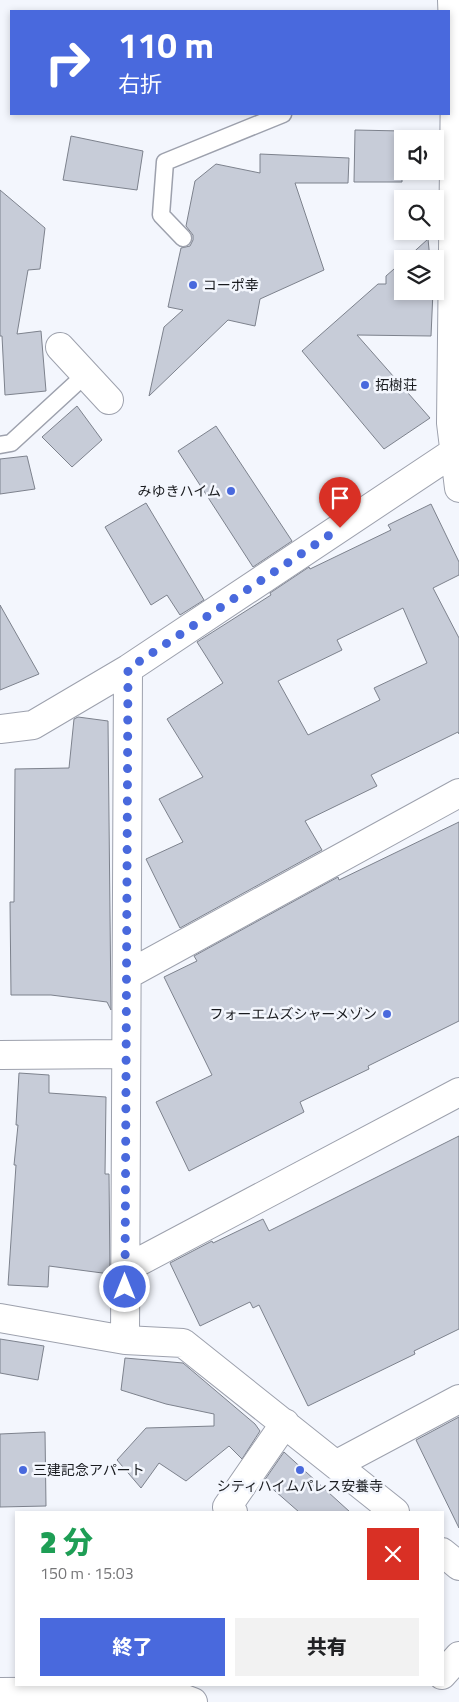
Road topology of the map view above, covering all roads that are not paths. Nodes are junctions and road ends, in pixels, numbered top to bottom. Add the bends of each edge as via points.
1 (452, 0) edge
2 (454, 94) edge
3 (281, 115) edge
4 (183, 238) dead end
5 (60, 347) dead end
6 (85, 375) junction
7 (109, 400) dead end
8 (455, 423) edge
9 (0, 444) edge
10 (454, 452) junction
11 (459, 488) edge
12 (128, 669) junction
13 (0, 728) edge
14 (459, 793) edge
15 (127, 975) junction
16 (126, 1054) junction
17 (0, 1055) edge
18 (459, 1092) edge
19 (125, 1269) junction
20 (0, 1318) edge
21 (125, 1340) junction
22 (459, 1399) edge
23 (285, 1423) junction
24 (336, 1464) junction
25 (231, 1511) edge
26 (394, 1511) edge
27 (444, 1554) edge
28 (459, 1566) edge
29 (459, 1656) edge
30 (444, 1673) edge
31 (0, 1692) edge
32 (113, 1697) edge
33 (193, 1702) edge

1 - 2 street
2 - 8 street
3 - 4 lane via 165,162 161,215
5 - 6 street
6 - 7 street
6 - 9 lane via 11,443
8 - 10 street
10 - 11 street
10 - 12 street
12 - 13 street via 33,725
12 - 15 street
14 - 15 street
15 - 16 street
16 - 17 street
16 - 19 street
18 - 19 street
19 - 21 street
20 - 21 street
21 - 23 street via 183,1344
22 - 24 street
23 - 24 street
23 - 25 street via 226,1508
24 - 26 street
27 - 28 street
29 - 30 street
31 - 32 street
32 - 33 street via 164,1691

